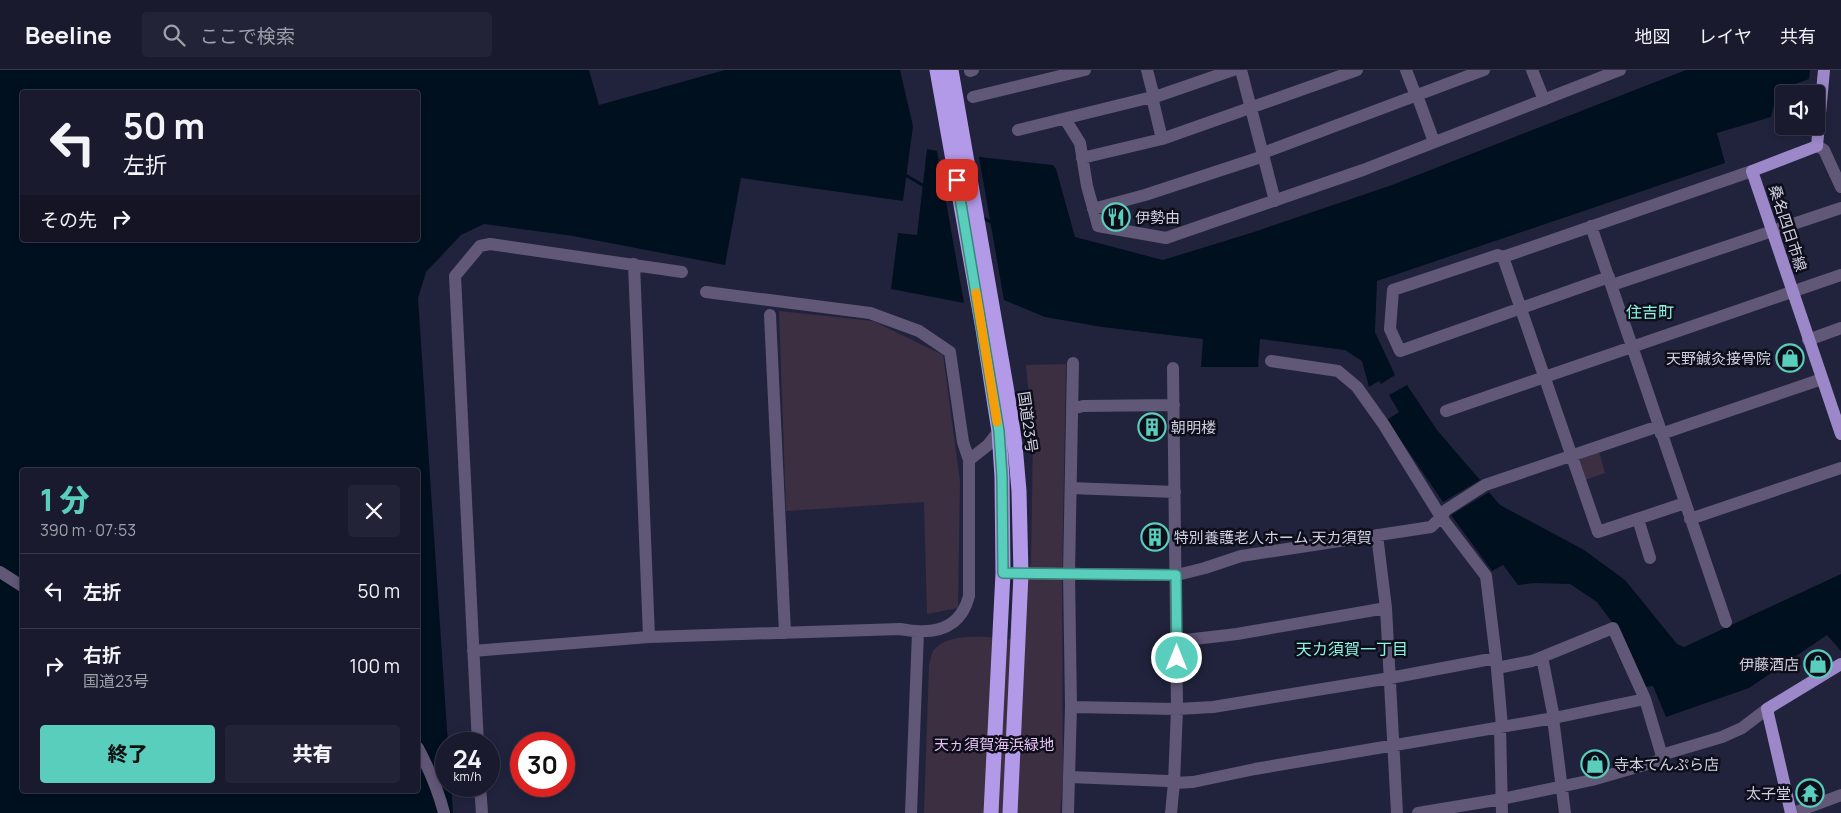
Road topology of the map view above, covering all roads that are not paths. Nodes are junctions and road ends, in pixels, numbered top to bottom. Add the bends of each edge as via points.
1 (937, 70) edge
2 (951, 70) edge
3 (1085, 70) edge
4 (1146, 70) edge
5 (1233, 70) edge
6 (1241, 70) edge
7 (1357, 70) edge
8 (1406, 70) edge
9 (1484, 70) edge
10 (1532, 70) edge
11 (1620, 70) edge
12 (1824, 70) edge
13 (973, 96) dead end
14 (1416, 96) junction
15 (1153, 98) junction
16 (1544, 100) junction
17 (1251, 108) junction
18 (1065, 119) junction
19 (954, 123) junction
20 (1018, 130) dead end
21 (1162, 139) junction
22 (1434, 142) junction
23 (1817, 146) junction
24 (1263, 155) junction
25 (1082, 158) junction
26 (1752, 171) junction
27 (1841, 187) edge
28 (1275, 201) junction
29 (1841, 208) edge
30 (1093, 209) junction
31 (1591, 226) junction
32 (1772, 231) junction
33 (1503, 257) junction
34 (634, 264) junction
35 (682, 272) dead end
36 (1841, 275) edge
37 (1610, 281) junction
38 (706, 292) dead end
39 (1792, 292) junction
40 (1521, 308) junction
41 (770, 316) dead end
42 (989, 328) junction
43 (1841, 328) edge
44 (1808, 340) junction
45 (1631, 346) junction
46 (1271, 361) dead end
47 (1073, 363) dead end
48 (1173, 368) dead end
49 (1544, 377) junction
50 (1822, 379) junction
51 (1174, 405) junction
52 (1072, 409) junction
53 (1446, 411) dead end
54 (1660, 430) junction
55 (999, 431) junction
56 (1841, 434) edge
57 (1572, 456) junction
58 (969, 460) junction
59 (1841, 468) edge
60 (1071, 488) junction
61 (1175, 492) junction
62 (1685, 503) junction
63 (1443, 513) junction
64 (1638, 519) junction
65 (1690, 519) junction
66 (1377, 535) junction
67 (1650, 558) dead end
68 (0, 572) edge
69 (1003, 573) junction
70 (1069, 573) junction
71 (1021, 574) junction
72 (1176, 575) junction
73 (20, 585) edge
74 (1386, 608) junction
75 (1726, 622) dead end
76 (918, 632) junction
77 (785, 633) junction
78 (650, 637) junction
79 (1177, 641) junction
80 (473, 651) junction
81 (1542, 657) junction
82 (1496, 663) junction
83 (1841, 664) edge
84 (1390, 678) junction
85 (1645, 698) junction
86 (1071, 707) junction
87 (1177, 709) junction
88 (1768, 709) junction
89 (1554, 718) junction
90 (1501, 726) junction
91 (477, 732) edge
92 (1394, 746) junction
93 (420, 752) edge
94 (1662, 756) junction
95 (1070, 777) junction
96 (1174, 783) junction
97 (1562, 786) junction
98 (1841, 794) edge
99 (481, 797) edge
100 (1502, 799) junction
101 (444, 813) edge
102 (482, 813) edge
103 (910, 813) edge
104 (992, 813) edge
105 (1010, 813) edge
106 (1068, 813) edge
107 (1171, 813) edge
108 (1397, 813) edge
109 (1418, 813) edge
110 (1502, 813) edge
111 (1565, 813) edge
112 (1792, 813) edge

1 - 19 highway, 国道23号
2 - 19 highway, 国道23号
3 - 13 street
4 - 15 street
5 - 15 street
6 - 17 street
7 - 17 street
8 - 14 street
9 - 14 street
10 - 16 street
11 - 16 street
12 - 23 main road
14 - 22 street
14 - 24 street
15 - 18 street
15 - 21 street
16 - 22 street
17 - 21 street
17 - 24 street
18 - 20 street
18 - 25 street via 1080,143
19 - 42 highway, 国道23号
21 - 25 street
22 - 28 street
23 - 26 main road, 桑名四日市線
23 - 27 street via 1824,150
24 - 28 street
24 - 30 street
25 - 30 street
26 - 31 street
26 - 32 main road, 桑名四日市線
28 - 30 street via 1166,238 1098,226
29 - 32 street
31 - 33 street
31 - 37 street
32 - 37 street
32 - 39 main road, 桑名四日市線
33 - 40 street
33 - 40 street via 1498,255 1393,290 1390,329 1400,351
34 - 35 street
34 - 78 street
34 - 80 street via 490,244 480,246 455,276
36 - 39 street
37 - 40 street
37 - 45 street
38 - 58 street via 870,313 919,330 950,352 963,442
39 - 44 main road, 桑名四日市線
39 - 45 street
40 - 49 street
41 - 77 street
42 - 55 highway, 国道23号
42 - 71 highway, 国道23号 via 1015,445
43 - 44 street
44 - 50 main road, 桑名四日市線
45 - 49 street
45 - 54 street
46 - 63 street via 1338,371 1350,380 1369,402
47 - 52 street
48 - 51 street
49 - 53 street
49 - 57 street
50 - 54 street
50 - 56 main road, 桑名四日市線
51 - 52 street via 1083,406
51 - 61 street
52 - 60 street
54 - 57 street
54 - 62 street
55 - 58 street
55 - 69 highway, 国道23号
57 - 63 street via 1485,485
57 - 64 street via 1598,532
58 - 76 street via 969,596 966,608 950,626
59 - 65 street
60 - 61 street
60 - 70 street
61 - 72 street
62 - 64 street
62 - 65 street
63 - 66 street via 1431,526
63 - 82 street via 1486,576
64 - 67 street
65 - 75 street
66 - 72 street via 1241,556
66 - 74 street
68 - 73 street
69 - 71 street
69 - 104 highway, 国道23号
70 - 71 street
70 - 72 street
70 - 86 street
71 - 105 highway, 国道23号
72 - 79 street
74 - 79 street
74 - 84 street
76 - 77 street via 900,629
76 - 103 street
77 - 78 street
78 - 80 street
79 - 87 street
80 - 91 street
81 - 82 street via 1532,661
81 - 85 street via 1613,628
81 - 89 street
82 - 84 street
82 - 90 street
83 - 88 main road
84 - 87 street via 1250,702
84 - 92 street
85 - 89 street
85 - 94 street
86 - 87 street
86 - 95 street
87 - 96 street
88 - 94 street via 1742,728 1722,737
88 - 112 main road
89 - 90 street
89 - 97 street
90 - 92 street
90 - 100 street
92 - 96 street
92 - 108 street
93 - 101 street via 439,793
94 - 97 street via 1658,761
95 - 96 street
95 - 106 street
96 - 107 street
97 - 100 street
97 - 111 street
98 - 112 street
99 - 102 street
100 - 109 street
100 - 110 street

